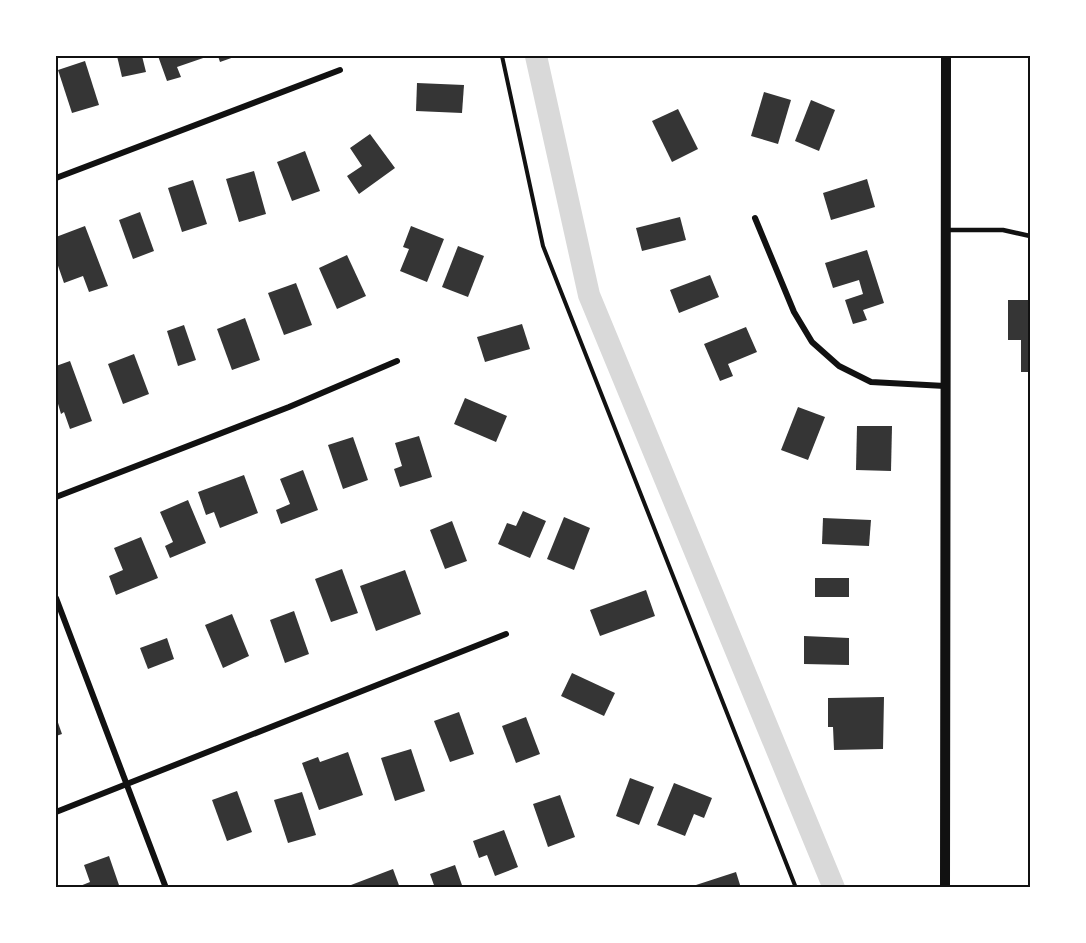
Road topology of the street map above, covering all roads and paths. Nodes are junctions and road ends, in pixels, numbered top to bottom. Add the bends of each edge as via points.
1 (502, 56) edge
2 (946, 56) edge
3 (340, 70) dead end
4 (56, 178) edge
5 (755, 218) dead end
6 (946, 230) junction
7 (1030, 236) edge
8 (397, 361) dead end
9 (945, 386) junction
10 (56, 497) edge
11 (56, 598) edge
12 (506, 634) dead end
13 (126, 785) junction
14 (56, 812) edge
15 (166, 888) edge
16 (796, 888) edge
17 (945, 888) edge

1 - 16 path via 543,246
2 - 6 street
3 - 4 street
5 - 9 street via 794,312 812,342 839,366 871,382
6 - 7 lane via 1003,230
6 - 9 street
8 - 10 street
9 - 17 street
11 - 13 street
12 - 13 street
13 - 14 street
13 - 15 street

